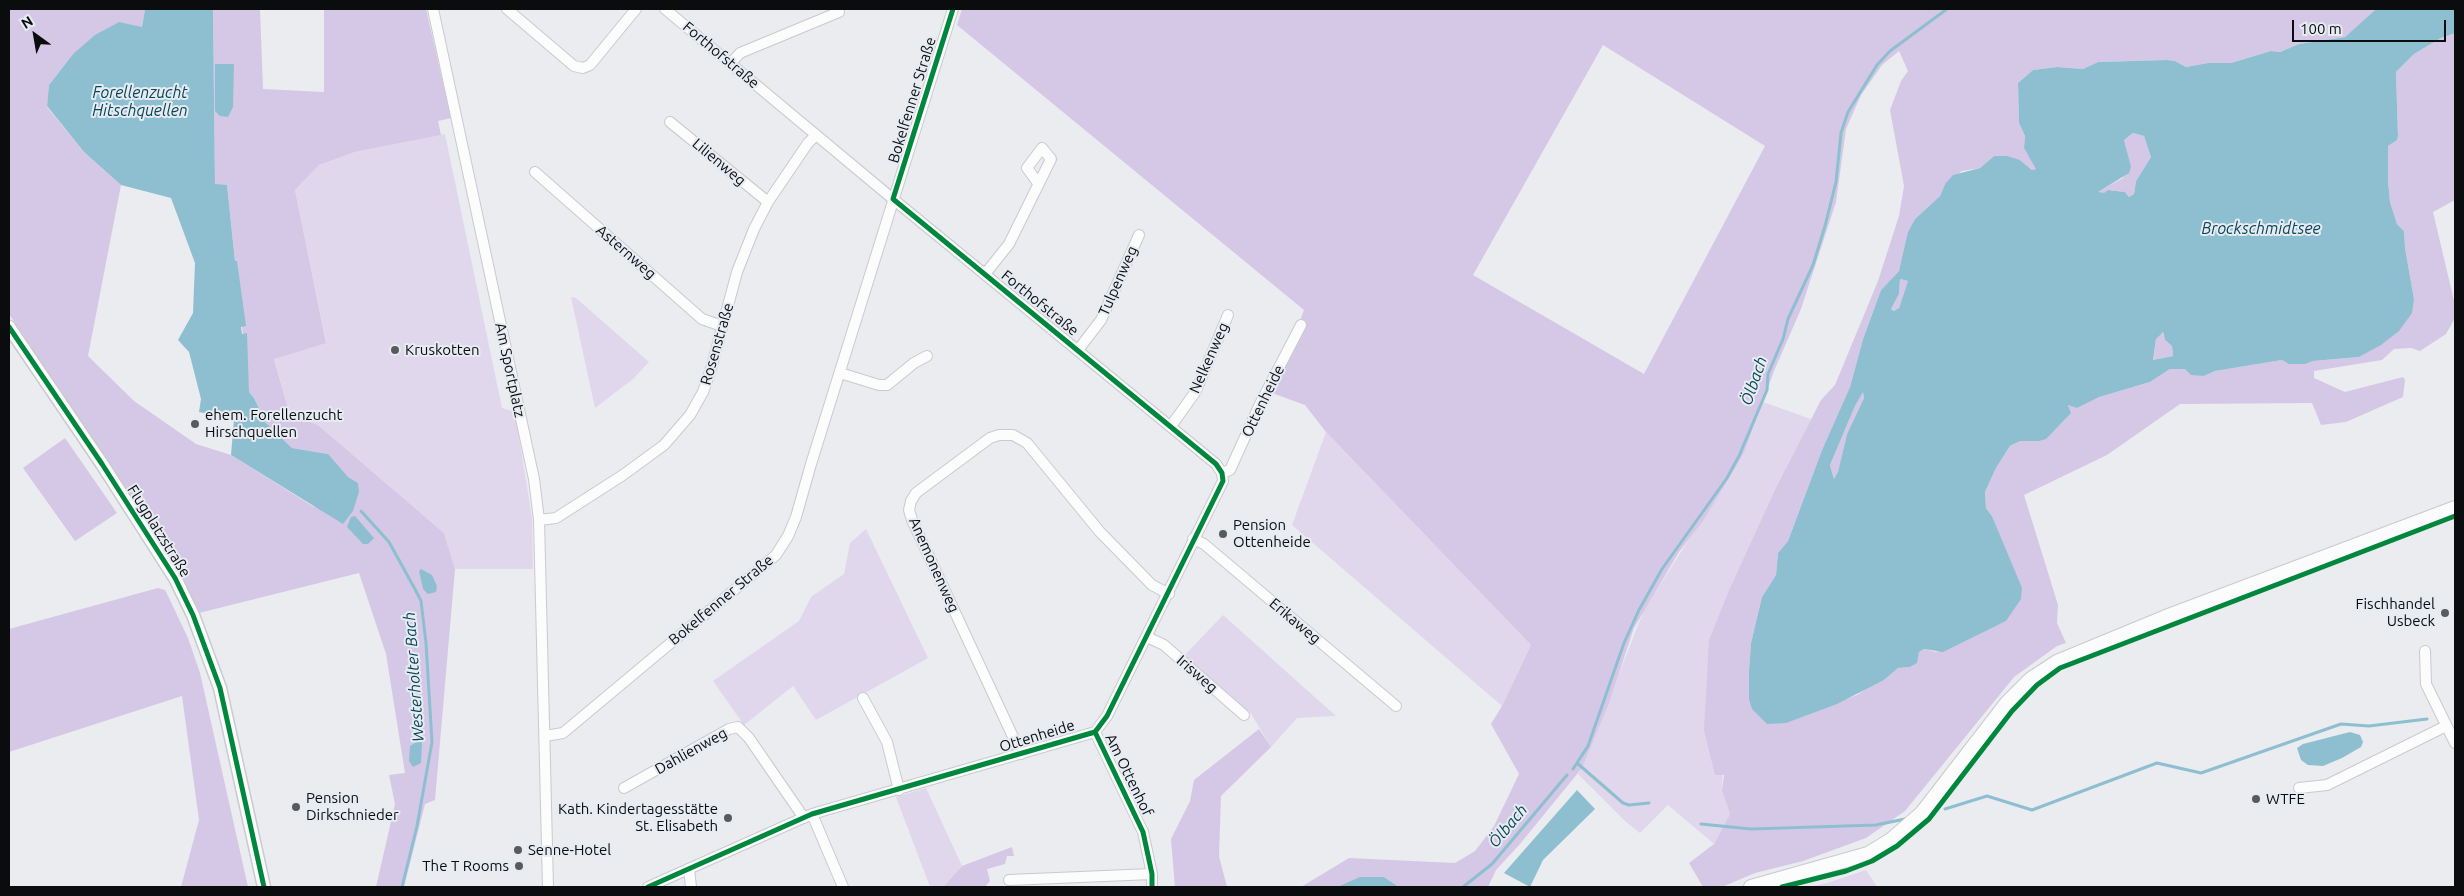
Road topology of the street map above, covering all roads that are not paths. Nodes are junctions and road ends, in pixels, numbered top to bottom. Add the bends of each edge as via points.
1 (433, 9) edge
2 (507, 9) edge
3 (636, 9) edge
4 (665, 9) edge
5 (953, 9) edge
6 (839, 12) dead end
7 (731, 63) junction
8 (670, 122) dead end
9 (816, 135) junction
10 (535, 172) dead end
11 (1038, 183) dead end
12 (893, 200) junction
13 (768, 202) junction
14 (1139, 235) dead end
15 (985, 274) junction
16 (1228, 315) dead end
17 (1301, 325) dead end
18 (722, 326) junction
19 (9, 327) edge
20 (1078, 350) junction
21 (927, 356) dead end
22 (840, 374) junction
23 (1171, 426) junction
24 (1222, 473) junction
25 (2455, 508) edge
26 (539, 520) junction
27 (1193, 540) junction
28 (1169, 594) junction
29 (1147, 637) junction
30 (2425, 651) dead end
31 (862, 698) dead end
32 (1396, 706) dead end
33 (1244, 715) dead end
34 (2446, 726) junction
35 (1095, 732) junction
36 (545, 736) junction
37 (2455, 743) edge
38 (1022, 754) junction
39 (624, 788) dead end
40 (2299, 788) dead end
41 (899, 790) junction
42 (808, 816) junction
43 (689, 869) junction
44 (1152, 874) junction
45 (1009, 880) dead end
46 (1759, 886) edge
47 (264, 887) edge
48 (548, 887) edge
49 (648, 887) edge
50 (691, 887) edge
51 (843, 887) edge
52 (1152, 887) edge

1 - 26 street, Am Sportplatz via 534,479
2 - 3 street via 574,66 583,68 590,64
4 - 7 street, Forthofstraße
5 - 12 street, Bokelfenner Straße
6 - 7 street via 740,54
7 - 9 street, Forthofstraße
8 - 13 street, Lilienweg
9 - 12 street, Forthofstraße
9 - 13 street, Rosenstraße
10 - 18 street, Asternweg via 702,318
11 - 15 street via 1009,244
12 - 15 street, Forthofstraße
12 - 22 street, Bokelfenner Straße
13 - 18 street, Rosenstraße via 738,272
14 - 20 street, Tulpenweg via 1101,320
15 - 20 street, Forthofstraße
16 - 23 street, Nelkenweg via 1196,391
17 - 24 street, Ottenheide via 1230,470
18 - 26 street, Rosenstraße via 703,392 690,415 664,444 556,518
19 - 47 street, Flugplatzstraße via 175,578 193,615 220,688
20 - 23 street, Forthofstraße
21 - 22 street via 887,385
22 - 36 street, Bokelfenner Straße via 796,517 776,555 563,733
23 - 24 street via 1216,464
24 - 27 street, Ottenheide via 1223,482
25 - 46 main road via 2170,615 2057,662 2031,679 2007,703 1922,813 1892,840 1868,854
26 - 36 street, Am Sportplatz
27 - 28 street, Ottenheide
27 - 32 street, Erikaweg via 1204,544
28 - 29 street, Ottenheide
28 - 38 street, Anemonenweg via 1152,585 1100,532 1027,443 1014,435 990,438 916,493 909,510 912,520
29 - 33 street, Irisweg via 1164,645
29 - 35 street, Ottenheide via 1107,716
30 - 34 street via 2426,684
31 - 41 street via 887,742
34 - 37 street
34 - 40 street via 2327,785
35 - 38 street, Ottenheide
35 - 44 street, Am Ottenhof via 1143,832
36 - 48 street
38 - 41 street, Ottenheide
39 - 42 street, Dahlienweg via 738,727
41 - 42 street, Ottenheide
42 - 43 street, Ottenheide
42 - 51 street
43 - 49 street, Ottenheide
43 - 50 street
44 - 45 street
44 - 52 street, Am Ottenhof

